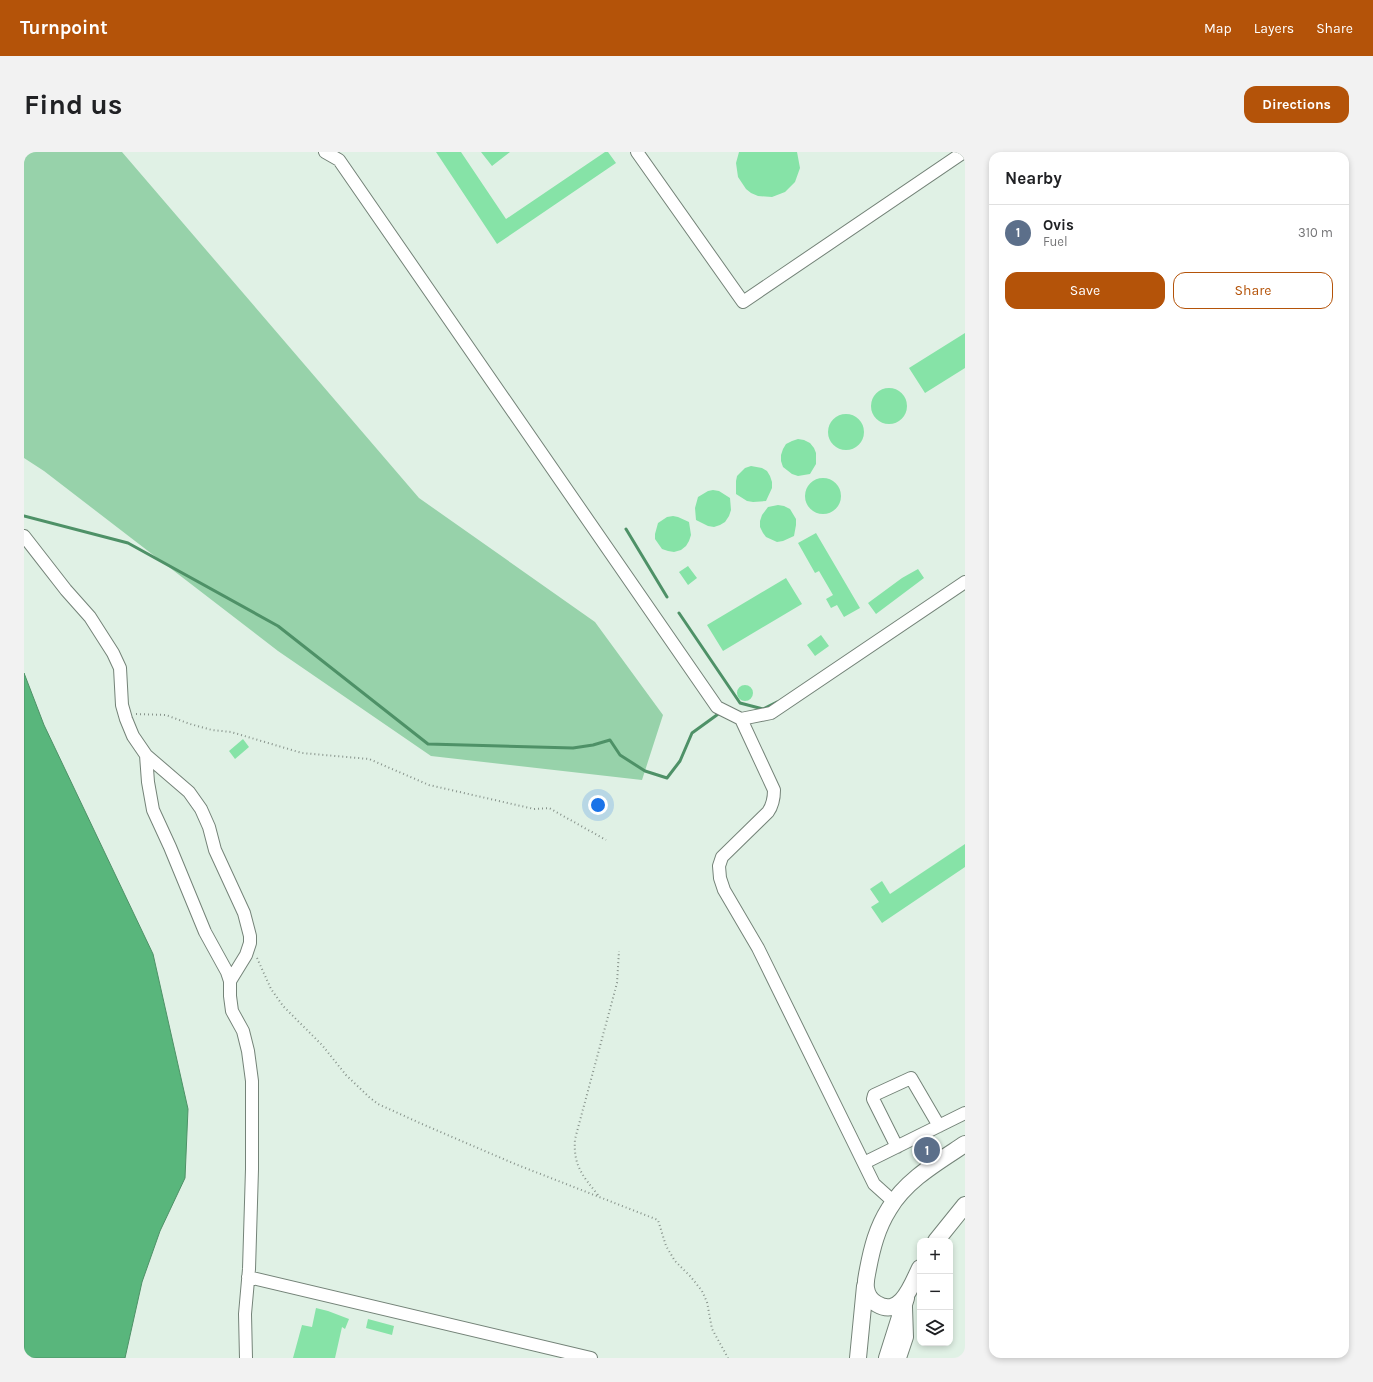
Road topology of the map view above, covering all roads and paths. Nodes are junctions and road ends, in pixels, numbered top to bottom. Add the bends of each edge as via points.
1 (325, 152) edge
2 (637, 152) edge
3 (964, 152) edge
4 (24, 536) edge
5 (965, 582) edge
6 (124, 714) junction
7 (741, 719) junction
8 (146, 755) junction
9 (606, 840) dead end
10 (250, 943) junction
11 (619, 951) dead end
12 (230, 981) junction
13 (965, 1114) edge
14 (939, 1126) junction
15 (965, 1144) edge
16 (897, 1147) junction
17 (965, 1154) edge
18 (944, 1158) junction
19 (864, 1163) junction
20 (598, 1196) junction
21 (894, 1202) junction
22 (965, 1205) edge
23 (938, 1238) edge
24 (917, 1274) edge
25 (248, 1277) junction
26 (866, 1281) junction
27 (906, 1298) junction
28 (246, 1358) edge
29 (591, 1358) edge
30 (728, 1358) edge
31 (858, 1358) edge
32 (888, 1358) edge
33 (900, 1358) edge

1 - 7 street via 339,160 717,707
2 - 3 street via 743,302
4 - 6 street via 90,618 113,653 120,668
5 - 7 street via 771,713
6 - 8 street via 133,736
6 - 9 path via 166,715 190,724 231,732 302,753 369,759 429,785 534,809 549,808
7 - 19 street via 774,790 774,798 768,812 722,857 719,866 720,878 724,890 758,948
8 - 10 street via 189,792 201,809 215,850 244,913
8 - 12 street via 153,810 205,932
10 - 12 street via 246,955
10 - 20 path via 271,989 283,1006 322,1044 346,1075 378,1104 515,1164
11 - 20 path via 616,983 574,1149 580,1172
12 - 25 street via 231,1006 243,1031 251,1067 252,1169
13 - 14 street
14 - 16 street
14 - 16 street via 911,1078 874,1095 873,1099
15 - 18 main road
16 - 19 street
17 - 18 main road via 954,1154
18 - 21 main road via 924,1172
19 - 21 street via 874,1184
20 - 30 path via 658,1220 666,1246 675,1261 702,1291 707,1302 712,1329
21 - 26 main road via 878,1229
22 - 23 main road
24 - 27 main road
25 - 28 street via 245,1314
25 - 29 street
26 - 27 main road via 868,1296 880,1306 895,1306
26 - 31 main road
27 - 32 main road
27 - 33 street via 907,1337

